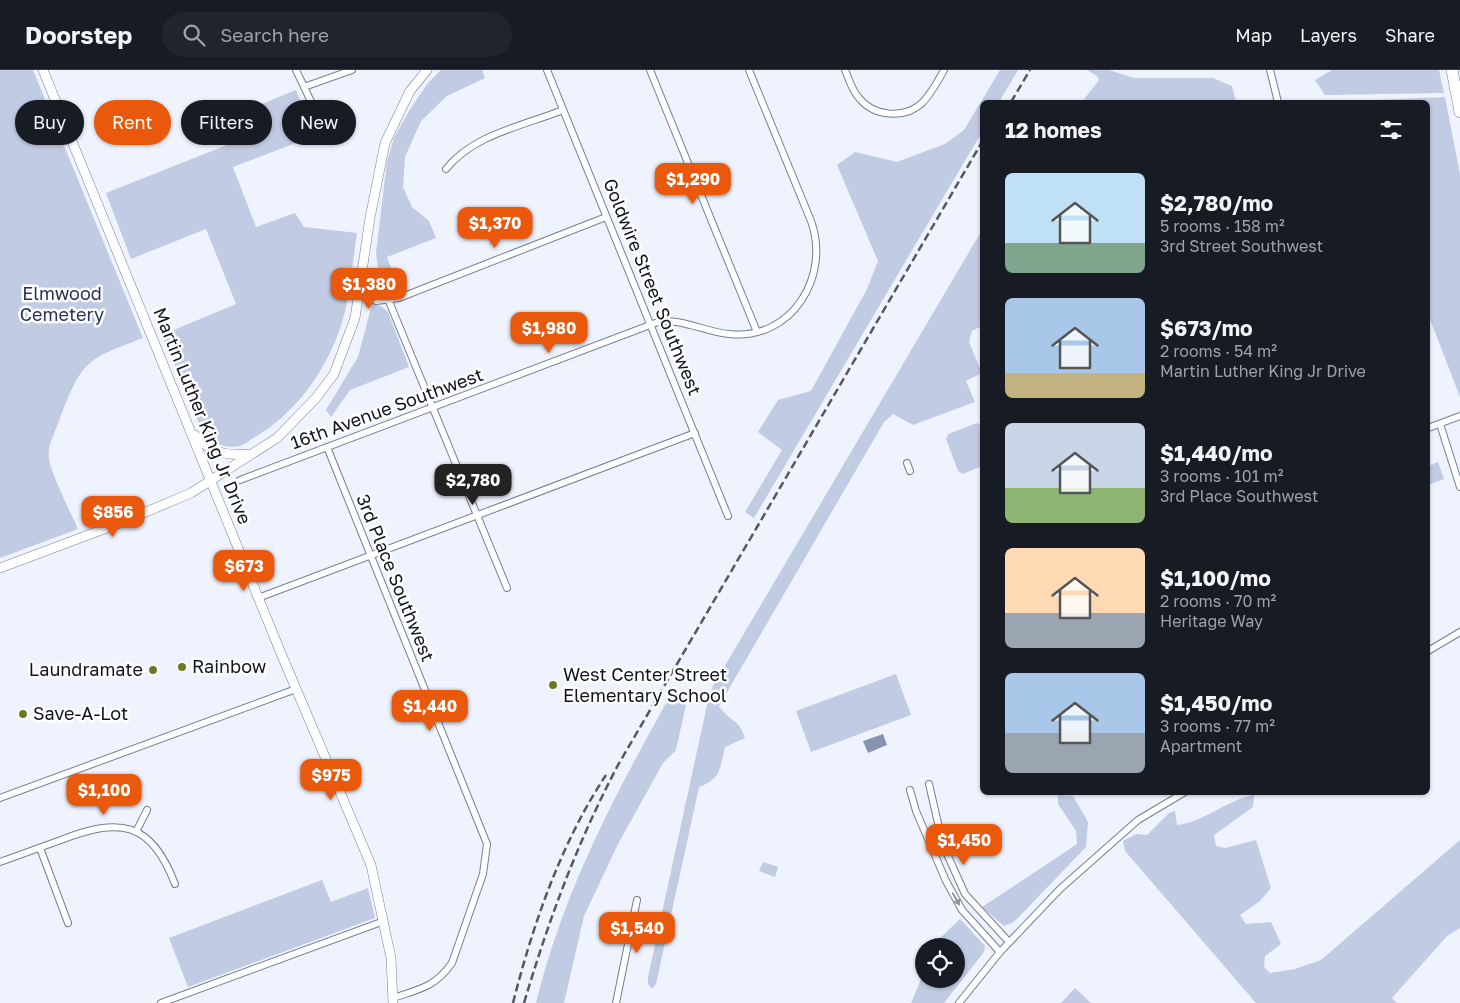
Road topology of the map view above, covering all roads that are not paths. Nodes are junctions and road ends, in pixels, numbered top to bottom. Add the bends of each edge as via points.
1 (43, 70) edge
2 (296, 70) edge
3 (352, 70) edge
4 (427, 70) edge
5 (547, 70) edge
6 (650, 70) edge
7 (749, 70) edge
8 (845, 70) edge
9 (944, 70) edge
10 (1270, 70) edge
11 (1452, 70) edge
12 (304, 87) junction
13 (310, 100) edge
14 (1278, 100) edge
15 (563, 110) junction
16 (1460, 112) edge
17 (446, 170) dead end
18 (606, 217) junction
19 (360, 291) junction
20 (388, 299) junction
21 (651, 326) junction
22 (756, 332) junction
23 (433, 409) junction
24 (1460, 416) edge
25 (1440, 424) junction
26 (1430, 426) edge
27 (190, 428) junction
28 (695, 433) junction
29 (327, 447) junction
30 (250, 454) junction
31 (906, 464) dead end
32 (910, 471) dead end
33 (210, 479) junction
34 (240, 480) dead end
35 (1460, 488) edge
36 (476, 516) junction
37 (728, 516) dead end
38 (369, 556) junction
39 (0, 568) edge
40 (507, 588) dead end
41 (258, 598) junction
42 (1460, 632) edge
43 (1430, 650) edge
44 (296, 689) junction
45 (929, 784) dead end
46 (910, 790) dead end
47 (1180, 795) edge
48 (0, 798) edge
49 (147, 810) dead end
50 (136, 832) junction
51 (40, 848) junction
52 (0, 862) edge
53 (175, 884) dead end
54 (637, 900) dead end
55 (384, 920) junction
56 (68, 923) dead end
57 (1010, 942) junction
58 (1000, 952) junction
59 (393, 1000) edge
60 (161, 1003) edge
61 (616, 1003) edge
62 (959, 1003) edge

1 - 27 main road, Martin Luther King Jr Drive
2 - 12 street
3 - 12 street
4 - 19 main road via 410,92 386,143 370,218
5 - 15 street, Goldwire Street Southwest
6 - 22 street
7 - 22 street, 16th Avenue Southwest via 812,224 817,257 806,294 792,313 781,322
8 - 9 street via 859,99 877,111 894,114 921,104
10 - 14 street
11 - 16 highway
12 - 13 street
15 - 17 street via 476,143
15 - 18 street, Goldwire Street Southwest
18 - 20 street via 399,298
18 - 21 street, Goldwire Street Southwest
19 - 20 street via 376,301
19 - 30 main road via 355,318 334,374 278,438
20 - 23 street
21 - 22 street, 16th Avenue Southwest via 671,320 728,334
21 - 23 street, 16th Avenue Southwest
21 - 28 street, Goldwire Street Southwest
23 - 29 street, 16th Avenue Southwest
23 - 36 street
24 - 25 street
25 - 26 street
25 - 35 street
27 - 30 main road via 215,451 232,456
27 - 33 main road, Martin Luther King Jr Drive
28 - 36 street
28 - 37 street, Goldwire Street Southwest
29 - 34 street, 16th Avenue Southwest
29 - 38 street, 3rd Place Southwest
30 - 33 main road
31 - 32 street
33 - 39 main road via 191,493
33 - 41 main road, Martin Luther King Jr Drive
36 - 38 street
36 - 40 street
38 - 41 street
38 - 59 street, 3rd Place Southwest via 487,844 483,874 452,963 432,985
41 - 44 main road, Martin Luther King Jr Drive
42 - 43 street
44 - 48 street
44 - 55 main road, Martin Luther King Jr Drive via 371,865
45 - 57 street via 943,845 965,894
46 -> 58 street via 916,811 962,910
47 - 57 street via 1138,820 1060,888
49 - 50 street
50 - 51 street via 113,826 95,828
50 - 53 street via 154,844
51 - 52 street
51 - 56 street
54 - 61 street
55 - 59 main road, Martin Luther King Jr Drive via 391,958
55 - 60 street
57 - 58 street
58 - 62 street

